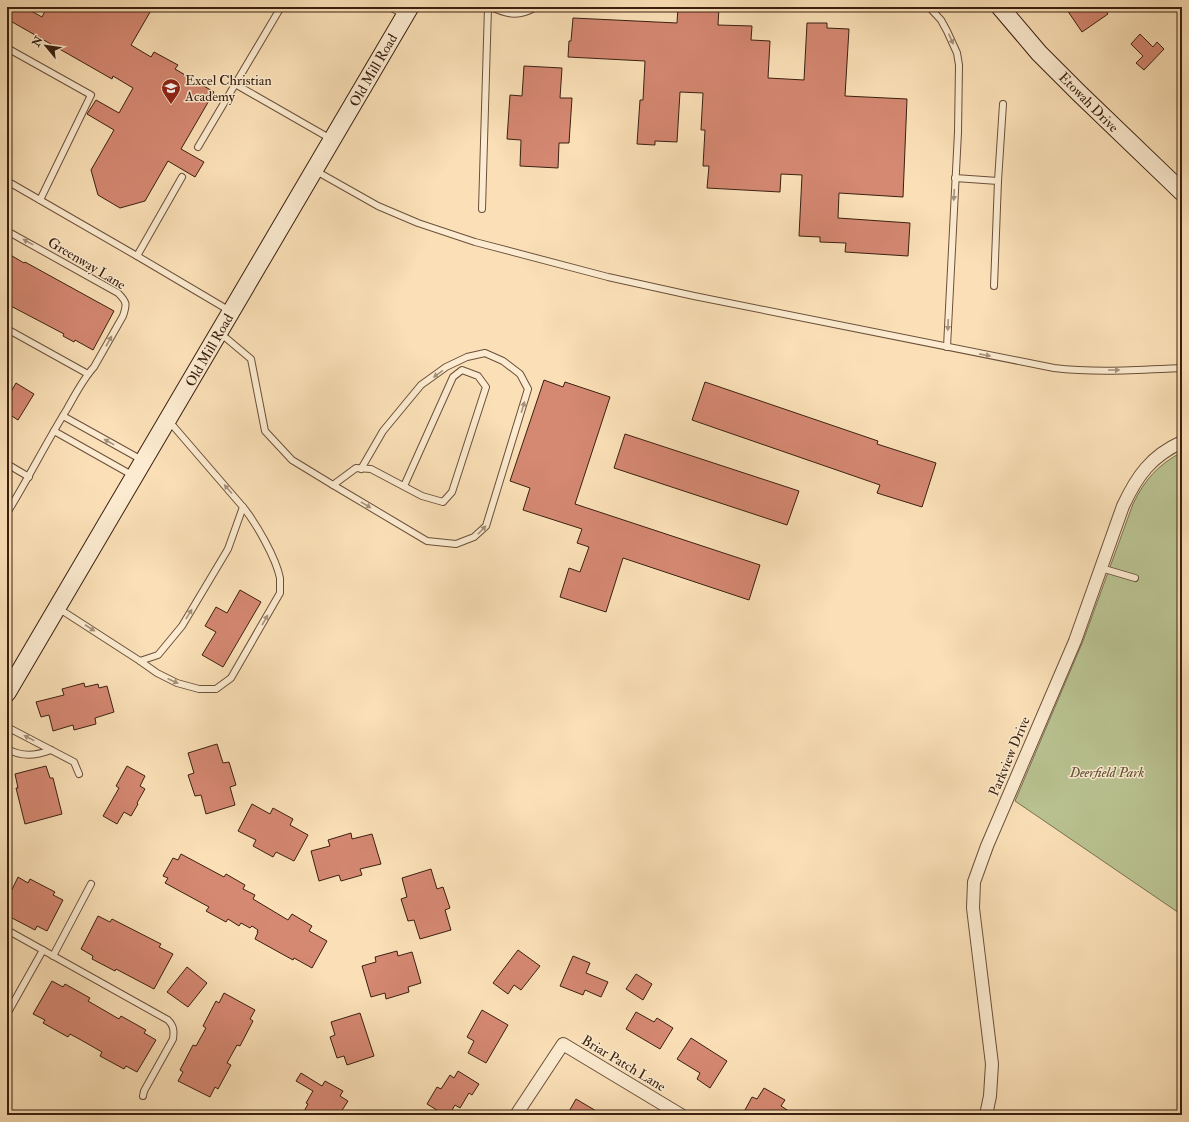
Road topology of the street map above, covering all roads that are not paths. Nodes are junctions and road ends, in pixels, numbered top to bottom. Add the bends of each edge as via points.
1 (281, 7) edge
2 (389, 7) edge
3 (488, 7) edge
4 (491, 7) edge
5 (536, 7) edge
6 (929, 7) edge
7 (1000, 7) edge
8 (408, 11) edge
9 (7, 48) edge
10 (235, 84) junction
11 (1003, 104) dead end
12 (332, 140) junction
13 (198, 147) dead end
14 (314, 170) junction
15 (182, 177) dead end
16 (955, 178) junction
17 (998, 180) junction
18 (7, 181) edge
19 (1182, 192) edge
20 (40, 200) junction
21 (482, 209) dead end
22 (7, 230) edge
23 (137, 256) junction
24 (994, 286) dead end
25 (231, 312) junction
26 (7, 329) edge
27 (219, 332) junction
28 (947, 347) junction
29 (1182, 368) edge
30 (88, 374) junction
31 (63, 416) junction
32 (168, 420) junction
33 (54, 431) junction
34 (1182, 442) edge
35 (143, 461) junction
36 (7, 464) edge
37 (361, 469) junction
38 (134, 476) junction
39 (29, 477) junction
40 (333, 485) junction
41 (404, 486) junction
42 (243, 507) junction
43 (7, 513) edge
44 (1101, 568) junction
45 (1135, 578) dead end
46 (57, 607) junction
47 (140, 661) junction
48 (7, 692) edge
49 (7, 727) edge
50 (7, 749) edge
51 (51, 750) junction
52 (79, 774) dead end
53 (91, 884) dead end
54 (7, 930) edge
55 (43, 950) junction
56 (52, 956) junction
57 (7, 1014) edge
58 (143, 1096) dead end
59 (516, 1115) edge
60 (680, 1115) edge
61 (986, 1115) edge

1 - 10 lane
2 - 8 lane
3 - 21 lane
4 - 5 lane via 502,12 520,14
6 -> 16 lane via 947,31 957,53 959,65
7 - 19 street, Etowah Drive via 1079,93
8 - 12 street, Old Mill Road
9 - 20 lane via 92,95
10 - 12 lane
10 - 13 lane
11 - 17 lane
12 - 14 street, Old Mill Road
14 - 25 street, Old Mill Road
14 - 28 lane via 378,206 418,223 475,242 678,293
15 - 23 lane
16 - 17 lane
16 -> 28 lane
17 - 24 lane
18 - 20 lane
20 - 23 lane
30 -> 22 lane, Greenway Lane via 123,316 125,300 102,283
23 - 25 lane
25 - 27 street, Old Mill Road
26 - 30 lane
27 - 32 street, Old Mill Road
27 - 40 lane via 251,359 265,431 292,460
28 -> 29 lane via 1058,368
30 - 31 lane
31 - 33 lane
35 -> 31 lane
32 - 35 street, Old Mill Road
42 -> 32 lane
33 - 38 lane
33 - 39 lane
34 - 44 street, Parkview Drive via 1161,454 1134,483
35 - 38 street, Old Mill Road
36 - 39 lane
37 - 40 lane via 356,468
40 -> 37 lane via 427,541 456,544 474,537 486,526 528,389 520,374 504,361 485,353 467,356 446,367 421,385 383,431
37 - 41 lane via 371,469
38 - 46 street, Old Mill Road
39 - 43 lane
41 - 41 lane via 422,496 443,502 452,492 486,387 478,376 462,370 453,377
47 -> 42 lane via 158,654 182,626 228,549
47 -> 42 lane via 177,683 199,689 216,689 231,678 280,593 280,578 272,556 252,518
44 - 45 lane
44 - 61 street, Parkview Drive via 1075,641 974,882 973,908 992,1064
46 -> 47 lane
46 - 48 street, Old Mill Road
51 -> 49 lane
50 - 51 lane via 29,755
51 - 52 lane via 74,762
53 - 56 lane
54 - 55 lane
55 - 56 lane
55 - 57 lane
56 - 58 lane via 171,1023 173,1039
59 - 60 street, Briar Patch Lane via 563,1044

